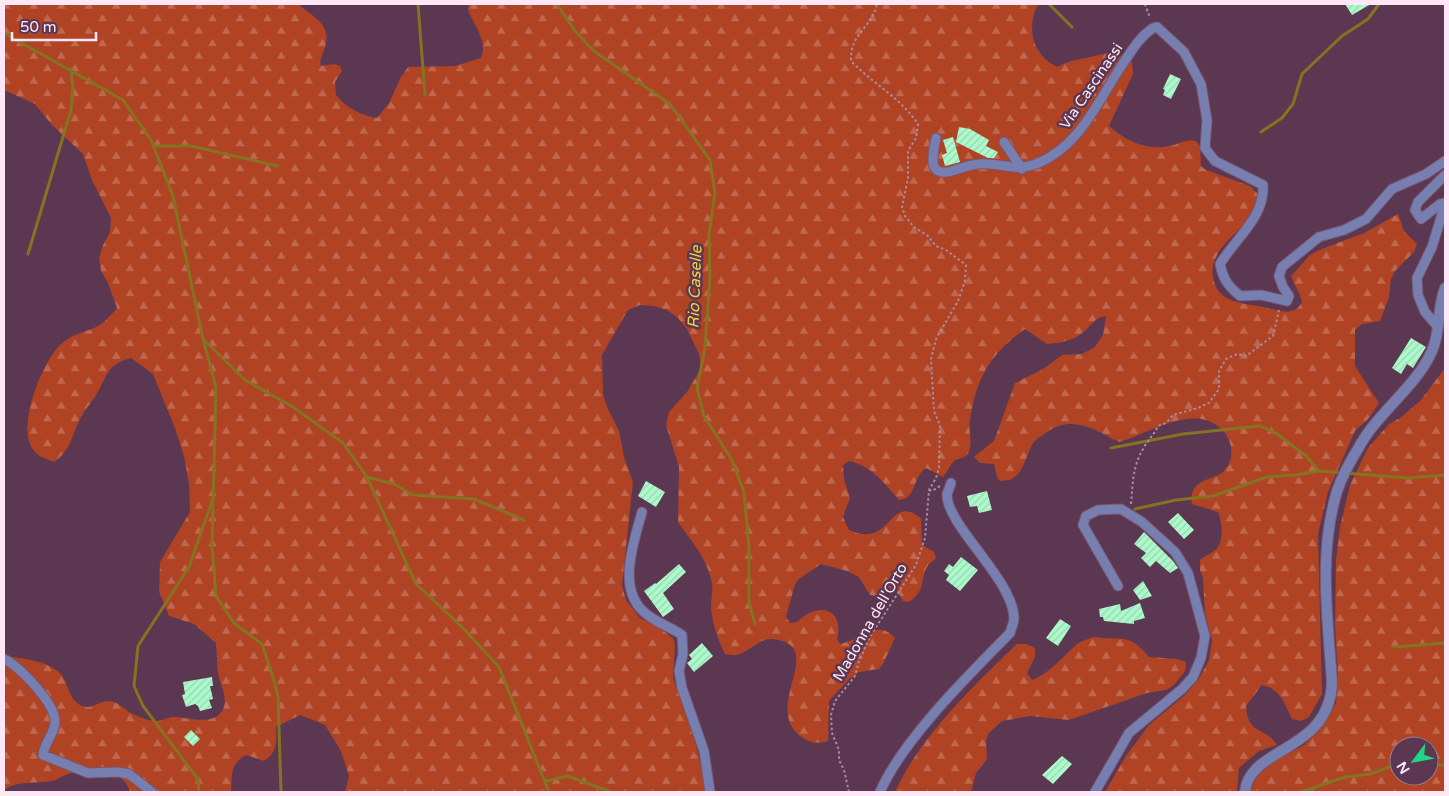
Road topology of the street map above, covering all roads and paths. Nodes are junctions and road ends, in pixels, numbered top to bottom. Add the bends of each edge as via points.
1 (877, 4) edge
2 (1145, 4) edge
3 (1153, 28) junction
4 (936, 138) dead end
5 (1004, 142) dead end
6 (1445, 161) edge
7 (1022, 169) junction
8 (1445, 175) edge
9 (1445, 204) edge
10 (1445, 288) edge
11 (1280, 300) junction
12 (1438, 327) junction
13 (951, 483) dead end
14 (642, 512) dead end
15 (1130, 515) junction
16 (1118, 586) dead end
17 (4, 660) edge
18 (152, 792) edge
19 (710, 792) edge
20 (849, 792) edge
21 (880, 792) edge
22 (1096, 792) edge
23 (1245, 792) edge

1 - 20 path, Madonna dell'Orto via 869,24 856,35 850,48 851,61 875,84 896,97 918,124 916,138 908,151 908,178 902,207 905,216 936,246 966,265 958,301 936,338 931,359 934,411 940,425 939,468 929,490 925,538 916,565 871,635 855,676 835,701 831,715 832,733
2 - 3 path
3 - 7 street, Via Cascinassi via 1139,40 1071,142 1048,158
3 - 11 street via 1157,27 1184,52 1201,84 1207,120 1206,148 1215,161 1263,186 1264,199 1220,264 1222,277 1240,296 1261,295
4 - 7 street via 933,165 945,173 971,164
5 - 7 street
6 - 11 street via 1426,174 1392,189 1366,219 1319,237 1304,248 1282,267 1279,276 1289,296 1287,301
8 - 9 street via 1418,202 1415,210 1421,219 1440,204
9 - 12 street via 1432,247 1417,278 1418,294 1425,312
10 - 12 street
11 - 15 path via 1273,336 1246,356 1237,354 1226,359 1219,371 1219,389 1209,402 1173,415 1166,424 1158,426 1134,469
12 - 23 street via 1428,359 1359,446 1337,490 1327,538 1325,586 1331,697 1322,718 1306,735 1260,764 1251,774
13 - 21 street via 947,495 955,517 1010,599 1014,619 1010,633 916,736 886,778
14 - 19 street via 628,576 629,591 648,616 682,636 684,654 679,671 682,688 704,751
15 - 16 street via 1121,509 1098,510 1086,516 1083,525
15 - 22 street via 1176,552 1188,574 1205,636 1201,658 1192,677 1129,733
17 - 18 street via 44,696 53,710 56,724 43,754 88,773 129,774

